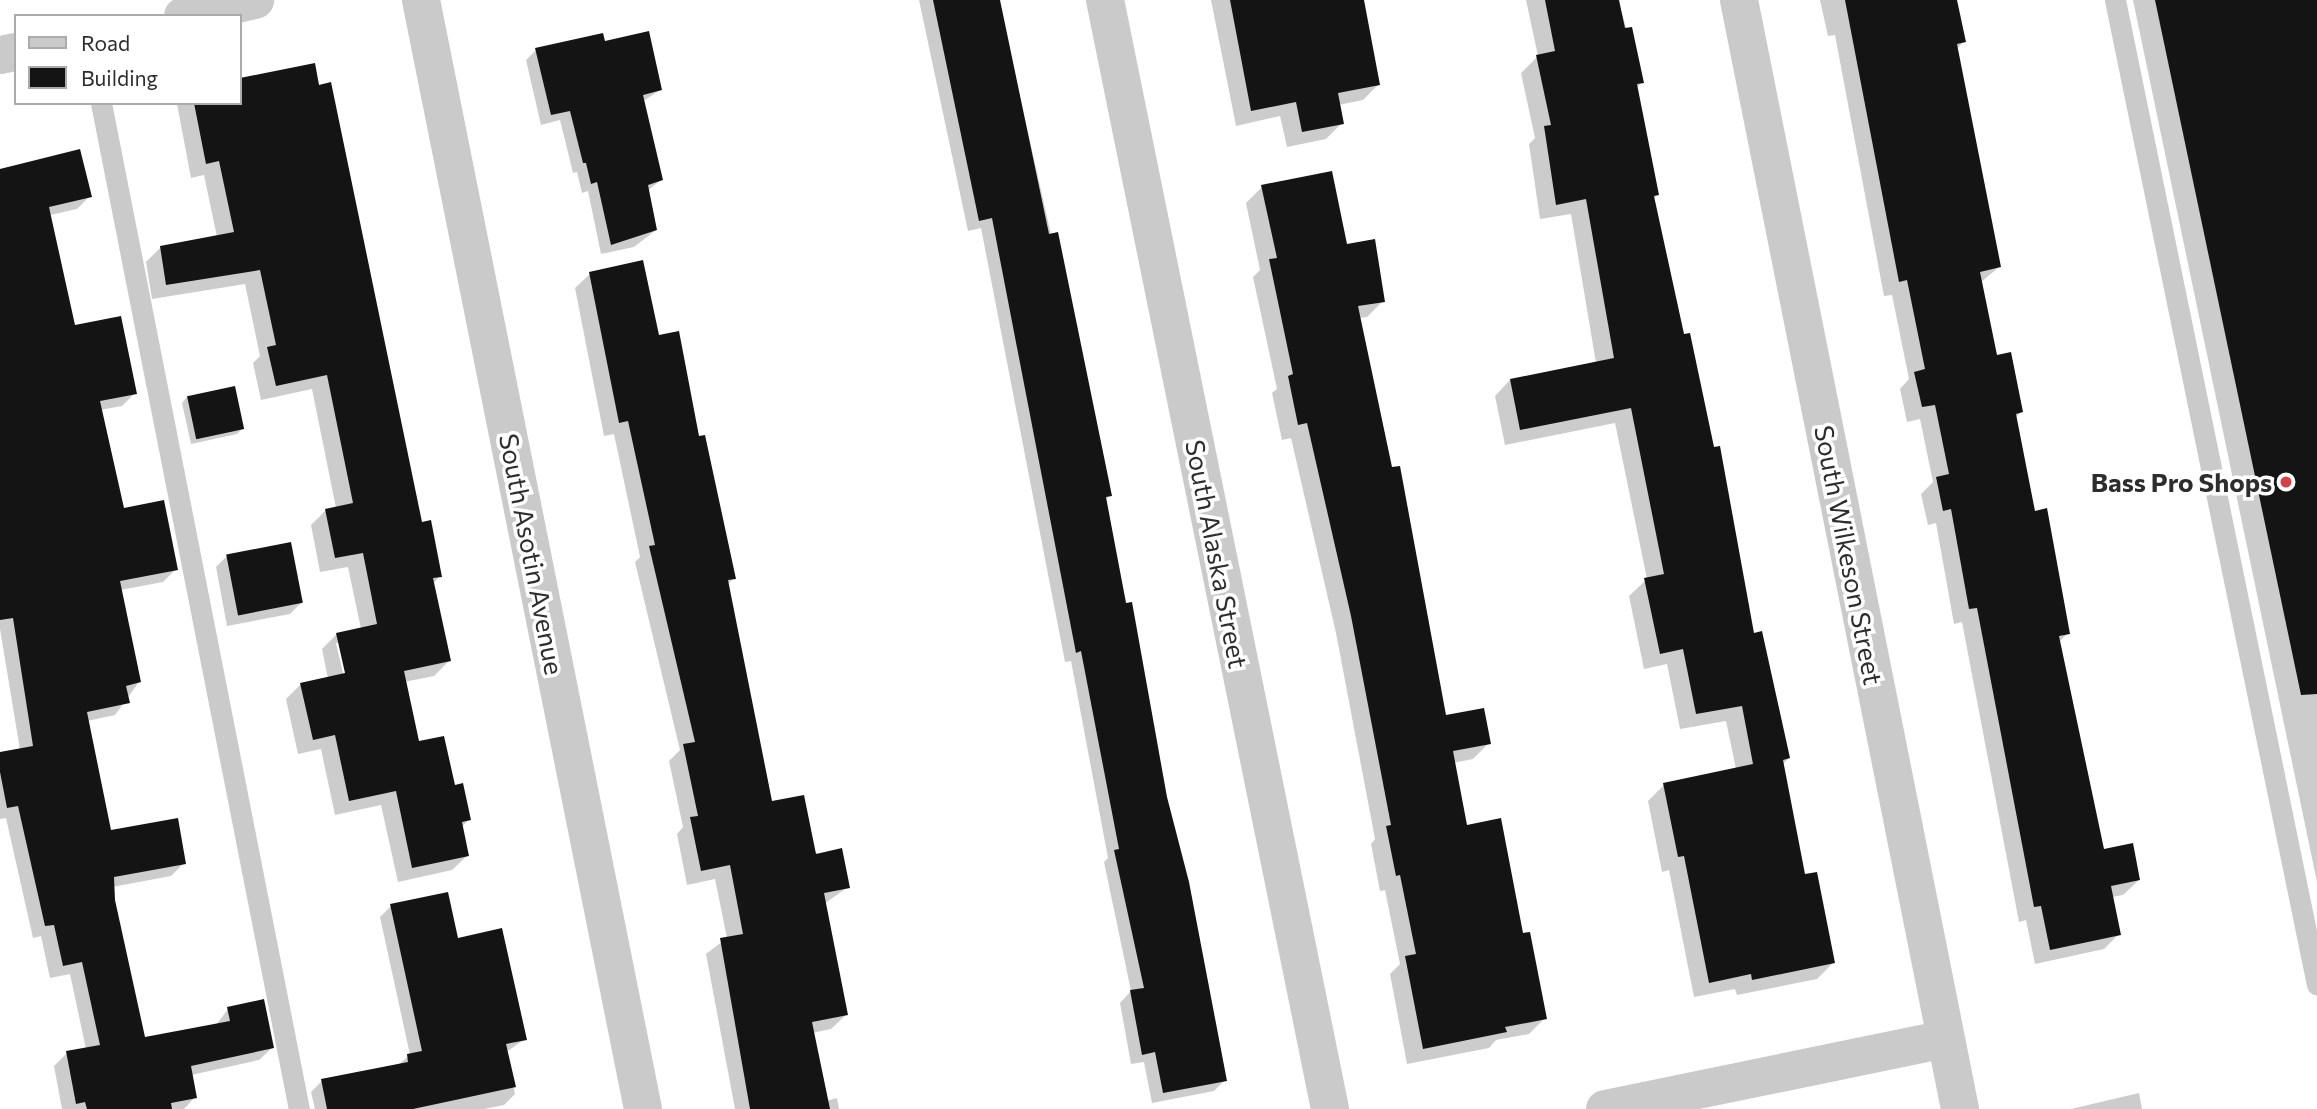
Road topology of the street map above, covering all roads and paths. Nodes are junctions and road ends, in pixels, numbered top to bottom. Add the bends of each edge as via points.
1 (255, 0) edge
2 (421, 0) edge
3 (1105, 0) edge
4 (1739, 0) edge
5 (2115, 0) edge
6 (192, 14) edge
7 (101, 105) edge
8 (2317, 985) edge
9 (1945, 1039) junction
10 (299, 1109) edge
11 (643, 1109) edge
12 (1330, 1109) edge
13 (1605, 1109) edge
14 (1960, 1109) edge

1 - 6 street
2 - 11 street, South Asotin Avenue
3 - 12 street, South Alaska Street
4 - 9 street, South Wilkeson Street
5 - 8 lane
7 - 10 lane
9 - 13 street
9 - 14 street, South Wilkeson Street

